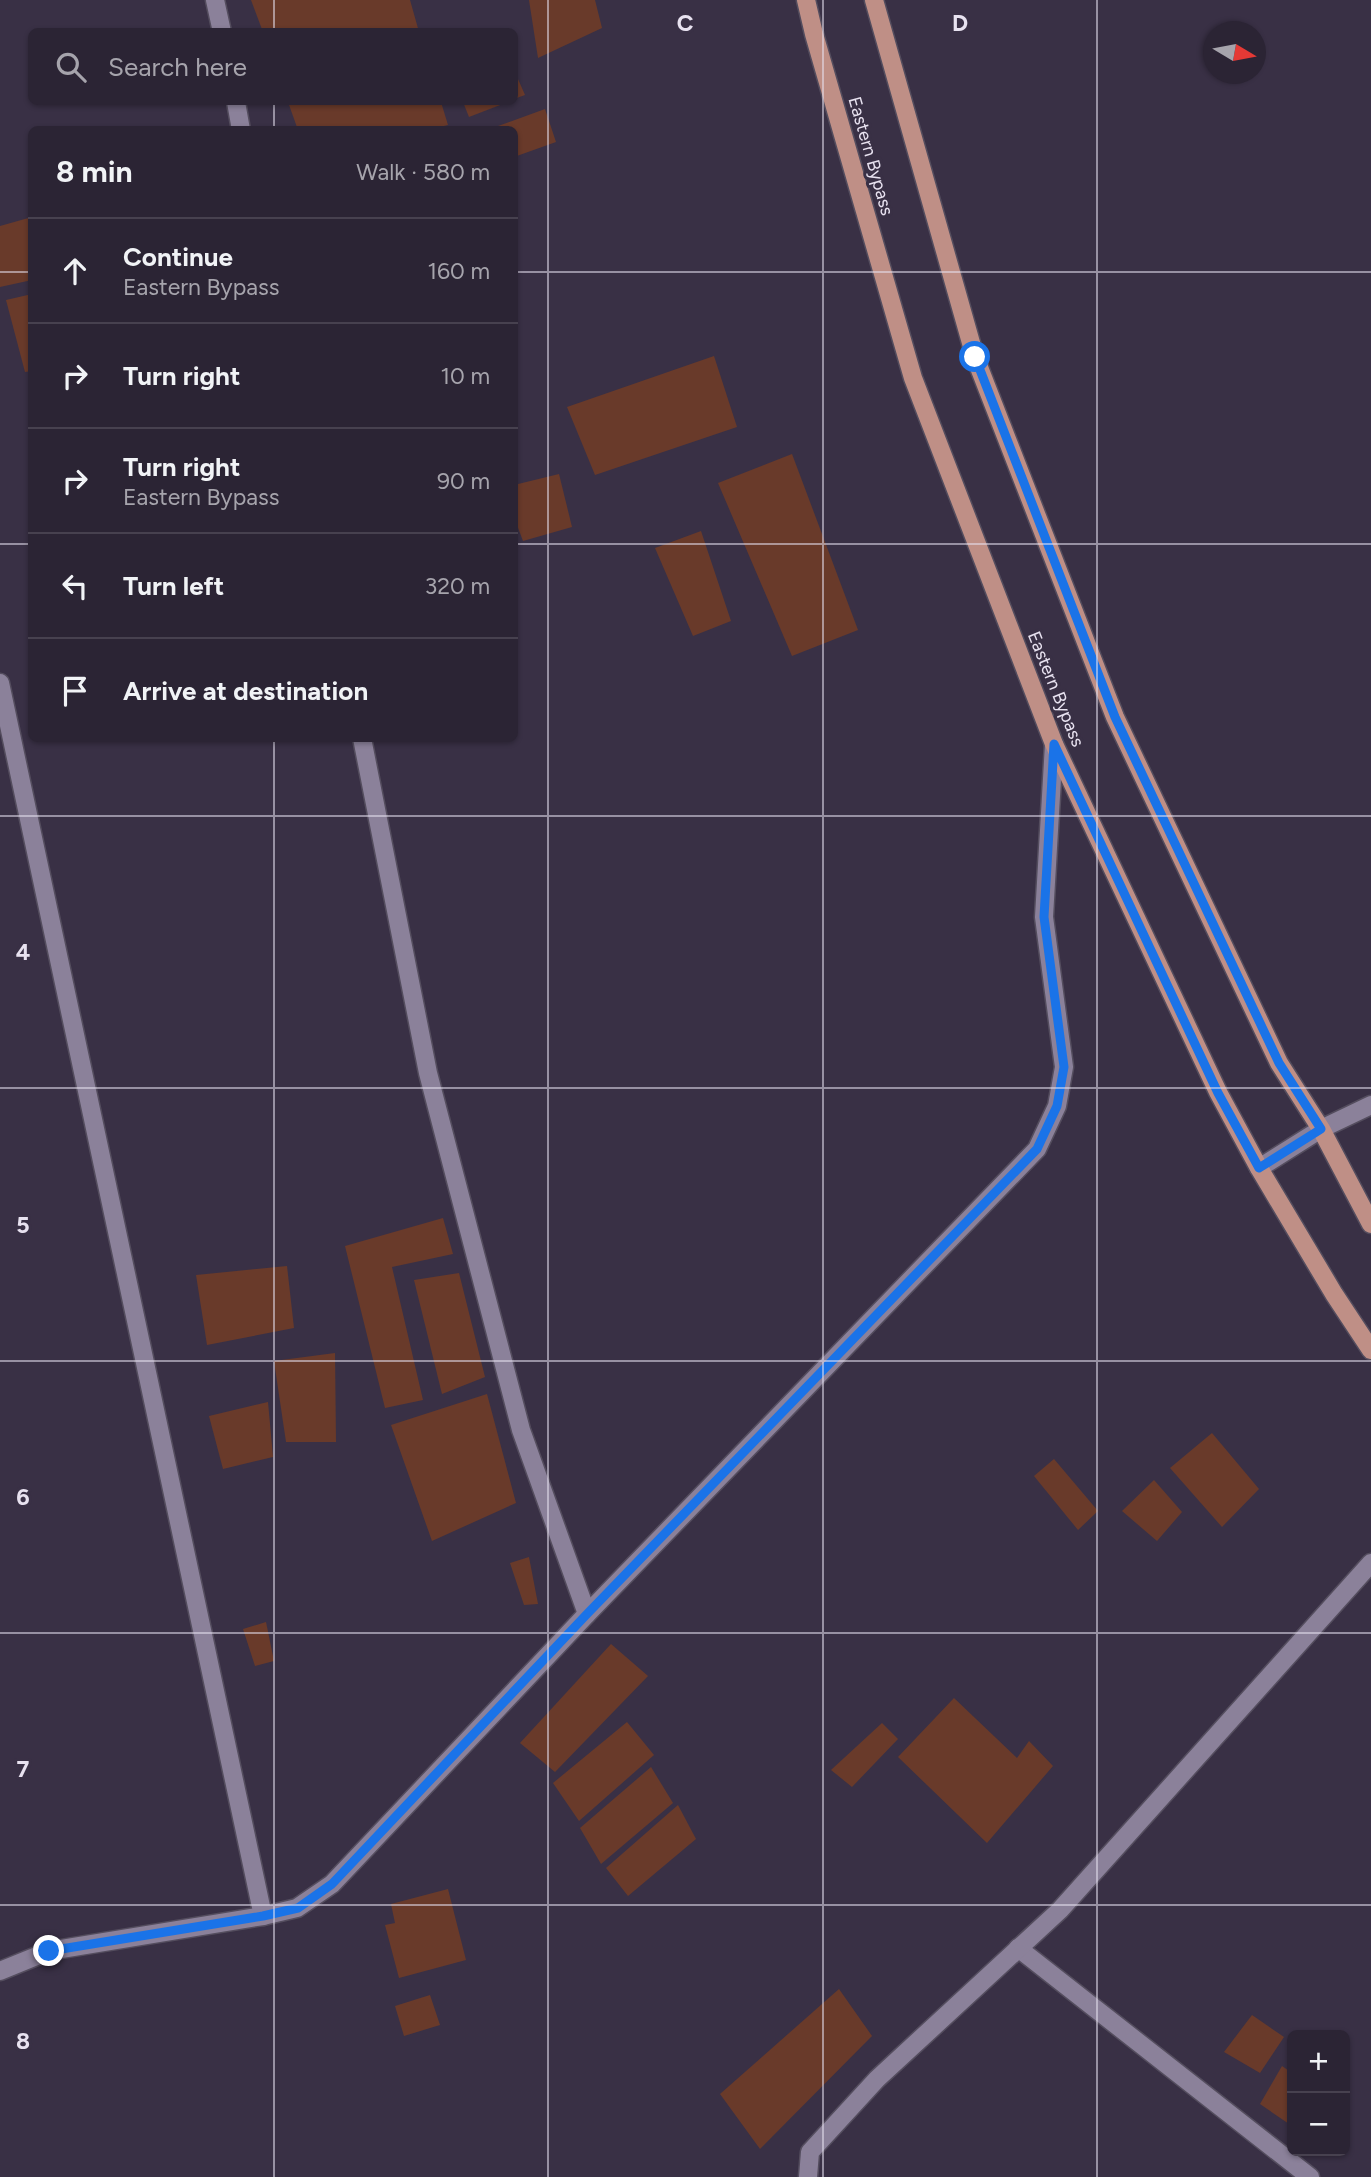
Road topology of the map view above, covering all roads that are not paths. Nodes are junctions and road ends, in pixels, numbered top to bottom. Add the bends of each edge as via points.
1 (215, 0) edge
2 (806, 0) edge
3 (874, 0) edge
4 (221, 28) edge
5 (237, 105) edge
6 (240, 126) edge
7 (0, 683) edge
8 (363, 742) edge
9 (1054, 744) junction
10 (1371, 1105) edge
11 (1321, 1129) junction
12 (1259, 1168) junction
13 (1371, 1224) edge
14 (1371, 1350) edge
15 (1371, 1563) edge
16 (587, 1614) junction
17 (263, 1916) junction
18 (1018, 1948) junction
19 (0, 1971) edge
20 (808, 2177) edge
21 (1310, 2177) edge

1 - 4 street
2 - 9 main road, Eastern Bypass via 913,378
3 - 11 main road via 975,357 1115,717 1279,1063
5 - 6 street
7 - 17 street
8 - 16 street via 428,1073 521,1430
9 - 12 main road, Eastern Bypass via 1218,1093
9 - 16 street via 1044,917 1064,1067 1057,1106 1037,1149
10 - 11 street
11 - 12 street
11 - 13 main road
12 - 14 main road, Eastern Bypass
15 - 18 street via 1060,1910
16 - 17 street via 332,1884 298,1908
17 - 19 street via 49,1951
18 - 20 street via 877,2079 810,2152
18 - 21 street

